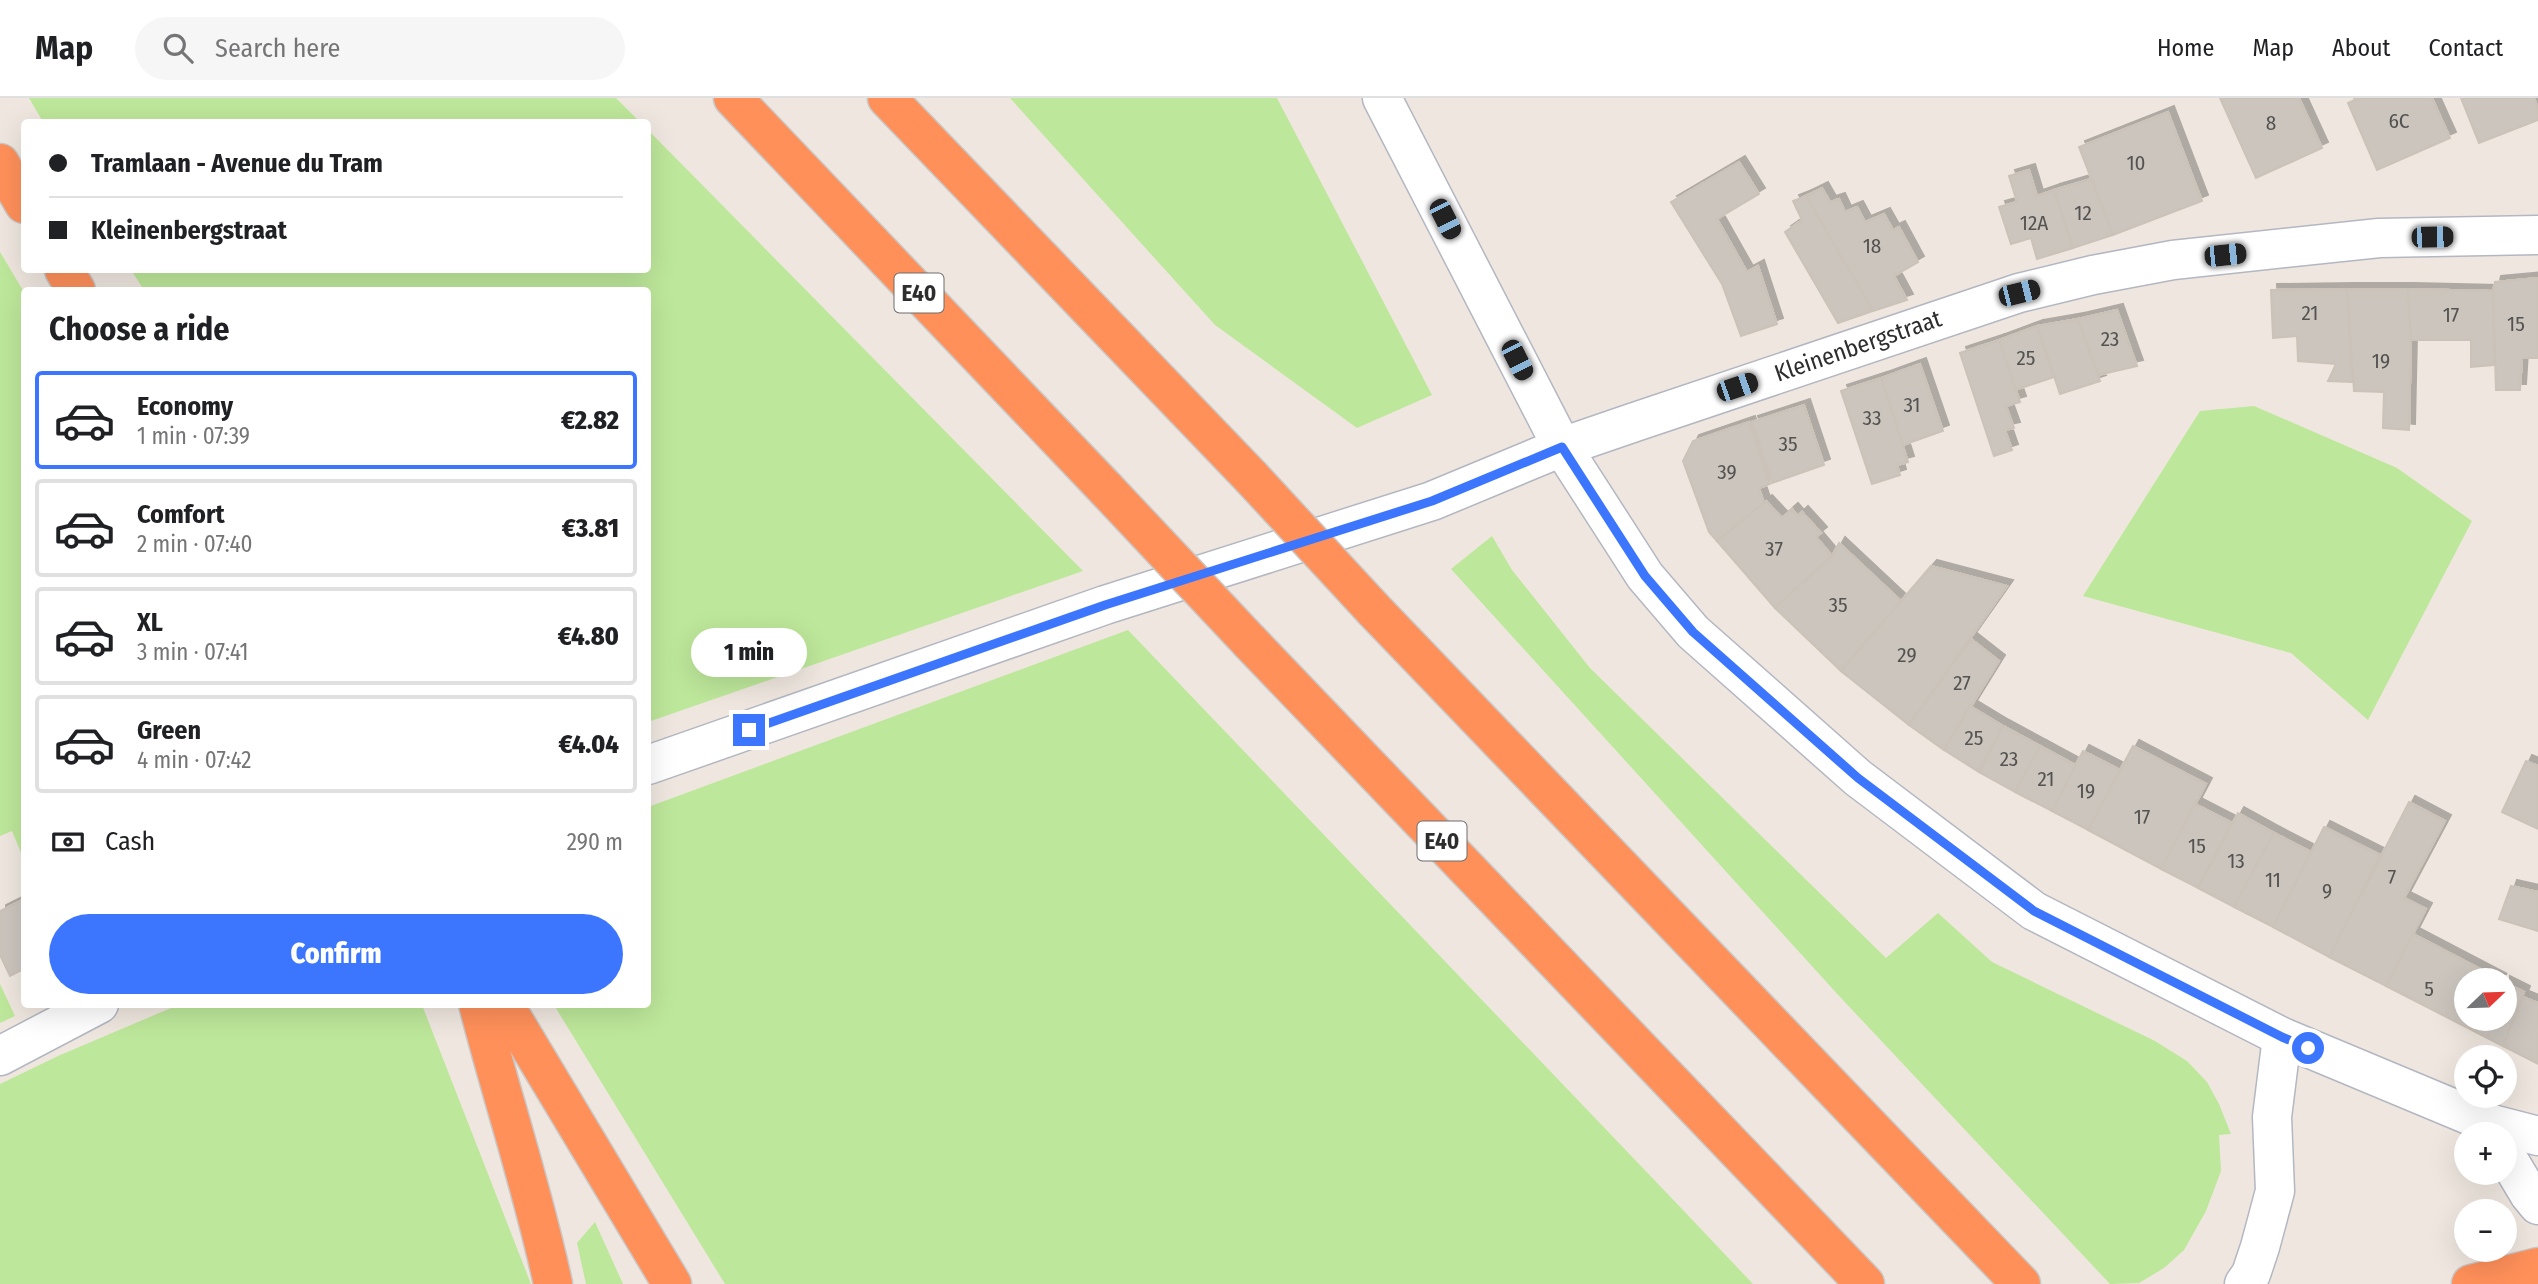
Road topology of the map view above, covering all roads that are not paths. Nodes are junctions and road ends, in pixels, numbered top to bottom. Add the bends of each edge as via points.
1 (733, 98) edge
2 (887, 98) edge
3 (1382, 98) edge
4 (0, 163) edge
5 (21, 199) edge
6 (2538, 235) edge
7 (1562, 447) junction
8 (651, 764) edge
9 (91, 1008) edge
10 (479, 1008) edge
11 (506, 1008) edge
12 (2282, 1037) junction
13 (0, 1056) edge
14 (2466, 1122) edge
15 (2517, 1136) edge
16 (2538, 1136) edge
17 (2517, 1170) edge
18 (2538, 1205) edge
19 (2538, 1267) edge
20 (553, 1284) edge
21 (672, 1284) edge
22 (1865, 1284) edge
23 (2021, 1284) edge
24 (2244, 1284) edge
25 (2472, 1284) edge

1 - 22 highway, E40, bridge
2 - 23 highway, bridge
3 - 7 street
4 - 5 highway
6 - 7 street, Kleinenbergstraat via 2379,238 2173,260 2092,275 2019,293
7 - 8 street, Kleinenbergstraat via 1432,501 1105,605
7 - 12 street via 1645,576 1693,632 1858,778 2034,911
9 - 13 street
10 - 20 highway
11 - 21 highway
12 - 14 street
12 - 24 street via 2272,1117 2274,1191 2260,1247
15 - 16 street
17 - 18 street
19 - 25 highway

